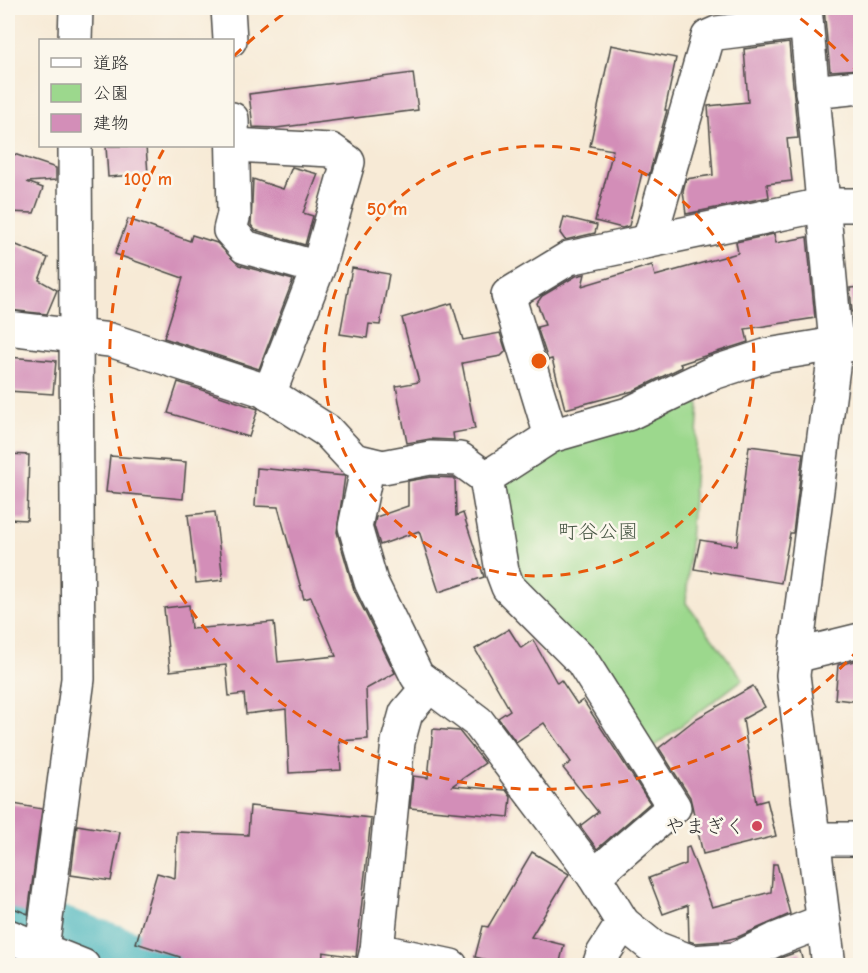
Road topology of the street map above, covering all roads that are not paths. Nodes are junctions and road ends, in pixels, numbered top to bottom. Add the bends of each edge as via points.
1 (76, 8) edge
2 (228, 8) edge
3 (806, 15) edge
4 (75, 39) edge
5 (230, 39) edge
6 (861, 87) edge
7 (812, 92) junction
8 (234, 132) edge
9 (75, 147) edge
10 (233, 147) edge
11 (822, 204) junction
12 (861, 205) edge
13 (649, 241) junction
14 (318, 268) junction
15 (8, 328) edge
16 (75, 335) junction
17 (848, 344) edge
18 (269, 394) junction
19 (551, 436) junction
20 (368, 464) junction
21 (486, 478) junction
22 (861, 640) edge
23 (795, 656) junction
24 (430, 685) junction
25 (813, 839) junction
26 (861, 839) edge
27 (594, 876) junction
28 (824, 921) junction
29 (623, 923) junction
30 (8, 936) edge
31 (42, 948) junction
32 (375, 958) edge
33 (76, 964) edge
34 (452, 966) edge
35 (599, 966) edge
36 (829, 966) edge

1 - 4 street
2 - 5 street
3 - 7 street
3 - 13 street via 708,37
6 - 7 street
7 - 11 street
8 - 14 street via 331,150 348,162
9 - 16 street
10 - 14 street via 234,214 230,230 245,247
11 - 12 street
11 - 13 street
11 - 17 street
13 - 19 street via 569,258 508,295
14 - 18 street
15 - 16 street
16 - 18 street via 110,340
16 - 31 street via 78,679
17 - 19 street via 768,355 713,374 628,414
17 - 23 street
18 - 20 street via 327,431 354,460
19 - 21 street
20 - 21 street via 383,467 430,458 460,459
20 - 24 street via 355,527 371,582 417,676
21 - 27 street via 508,587 582,661 674,807
22 - 23 street
23 - 25 street via 793,675
24 - 27 street via 478,722
24 - 32 street via 406,713 398,742
25 - 26 street
25 - 28 street
27 - 29 street
28 - 29 street via 736,959 692,962 653,947
28 - 36 street
29 - 35 street
30 - 31 street
31 - 33 street
32 - 34 street

